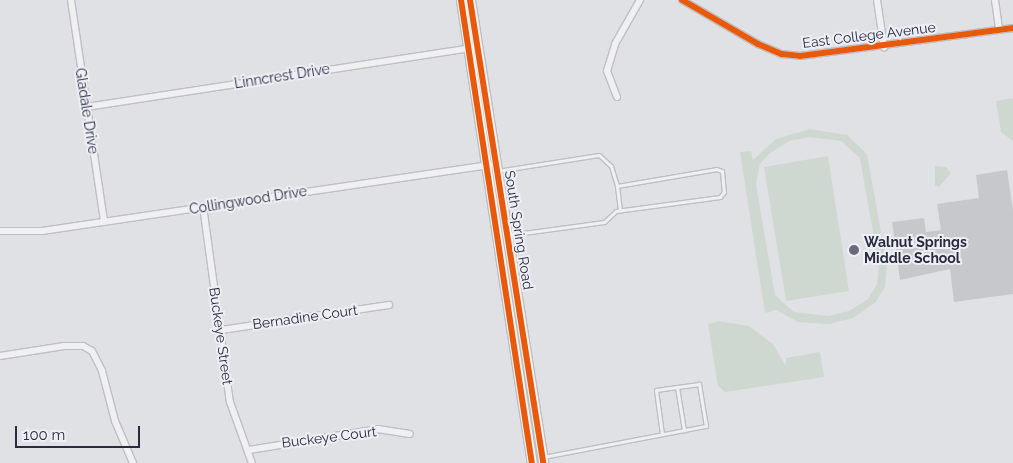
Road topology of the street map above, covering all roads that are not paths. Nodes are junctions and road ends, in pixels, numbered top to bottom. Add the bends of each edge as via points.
1 (70, 0) edge
2 (461, 0) edge
3 (470, 0) edge
4 (640, 0) edge
5 (682, 0) edge
6 (877, 0) edge
7 (995, 0) edge
8 (1013, 28) edge
9 (999, 30) junction
10 (479, 47) junction
11 (884, 47) junction
12 (468, 48) junction
13 (617, 97) dead end
14 (86, 107) junction
15 (493, 167) junction
16 (617, 186) junction
17 (203, 206) junction
18 (620, 210) junction
19 (104, 222) junction
20 (0, 231) edge
21 (496, 233) junction
22 (507, 233) junction
23 (389, 305) dead end
24 (221, 330) junction
25 (0, 356) edge
26 (677, 387) junction
27 (684, 430) junction
28 (410, 434) dead end
29 (662, 434) junction
30 (249, 450) junction
31 (542, 460) edge
32 (532, 461) edge
33 (133, 463) edge
34 (252, 463) edge

1 - 14 street, Gladale Drive
2 - 12 main road, South Spring Road
3 - 10 main road, South Spring Road
4 - 13 street via 615,44 607,71
5 - 11 street, East College Avenue via 758,44 782,54 819,56
6 - 11 street
7 - 9 street
8 - 9 street, East College Avenue
9 - 11 street, East College Avenue
10 - 12 street, Linncrest Drive
10 - 15 main road, South Spring Road
12 - 14 street, Linncrest Drive
12 - 15 main road, South Spring Road
14 - 19 street, Gladale Drive
15 - 16 lane via 599,155 612,166
15 - 17 street, Collingwood Drive
15 - 21 main road, South Spring Road
15 - 22 main road, South Spring Road
16 - 18 lane
16 - 18 lane via 716,169 722,171 724,192 720,197
17 - 19 street, Collingwood Drive
17 - 24 street, Buckeye Street
18 - 22 lane via 604,222
19 - 20 street, Collingwood Drive via 25,233
21 - 22 main road
21 - 32 main road, South Spring Road
22 - 31 main road, South Spring Road
23 - 24 street, Bernadine Court
24 - 30 street, Buckeye Street via 230,402
25 - 33 street via 64,346 83,346 92,351 102,371 114,421
26 - 27 lane
26 - 27 lane via 699,384 707,424
26 - 29 lane via 655,391
27 - 29 lane
28 - 30 street, Buckeye Court via 378,429
29 - 31 lane via 657,438
30 - 34 street, Buckeye Street
31 - 32 main road

